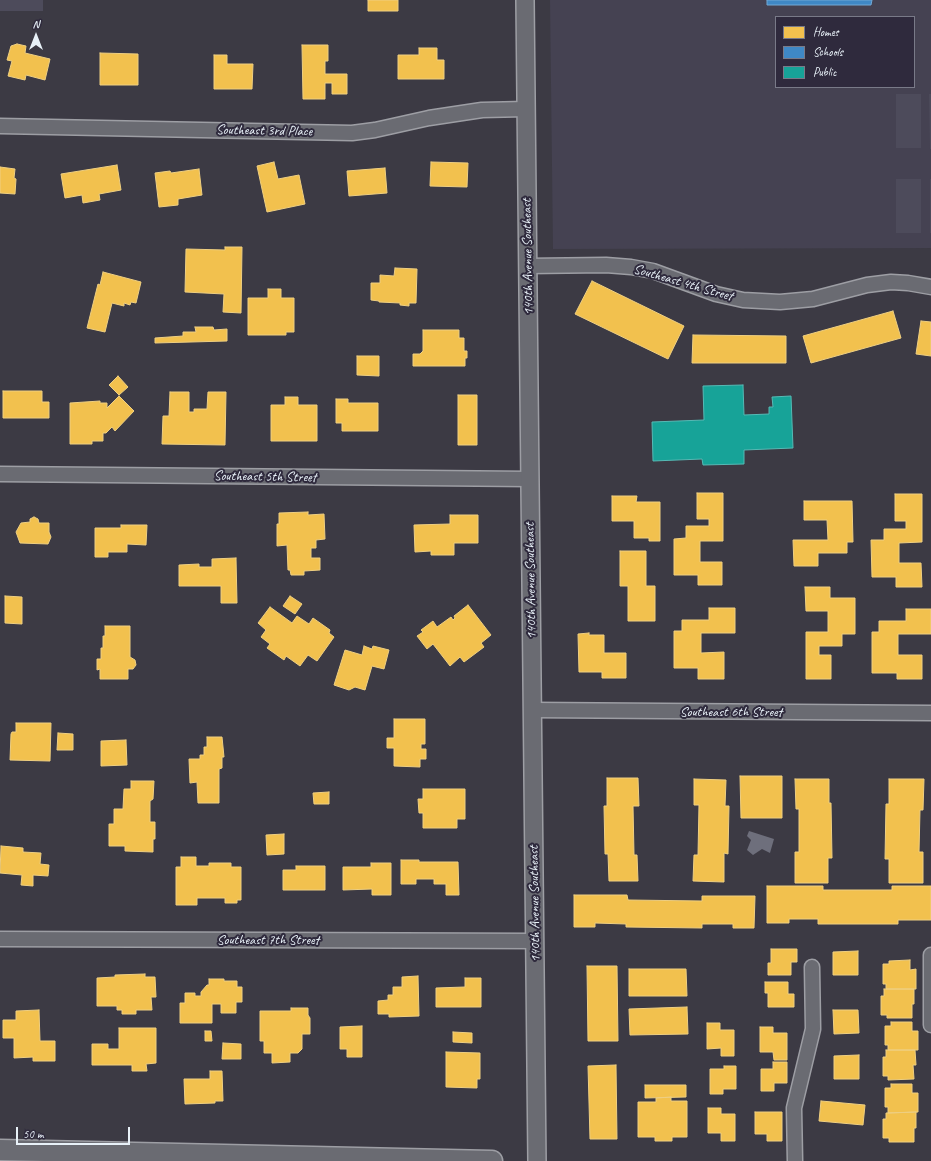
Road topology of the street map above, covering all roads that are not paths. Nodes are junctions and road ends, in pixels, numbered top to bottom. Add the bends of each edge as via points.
1 (525, 0) edge
2 (526, 109) junction
3 (0, 126) edge
4 (528, 266) junction
5 (931, 287) edge
6 (0, 474) edge
7 (530, 479) junction
8 (532, 710) junction
9 (931, 713) edge
10 (0, 938) edge
11 (535, 941) junction
12 (931, 955) edge
13 (812, 967) dead end
14 (931, 1025) edge
15 (0, 1150) edge
16 (492, 1161) edge
17 (537, 1161) edge
18 (795, 1161) edge

1 - 2 street, 140th Avenue Southeast
2 - 3 street, Southeast 3rd Place via 482,110 352,133
2 - 4 street, 140th Avenue Southeast
4 - 5 street, Southeast 4th Street via 631,267 653,271 716,294 743,300 780,302 813,299 867,285 891,282
4 - 7 street, 140th Avenue Southeast
6 - 7 street, Southeast 5th Street
7 - 8 street, 140th Avenue Southeast
8 - 9 street, Southeast 6th Street
8 - 11 street, 140th Avenue Southeast
10 - 11 street, Southeast 7th Street
11 - 17 street, 140th Avenue Southeast
12 - 14 street
13 - 18 street via 813,1029 794,1108
15 - 16 main road

